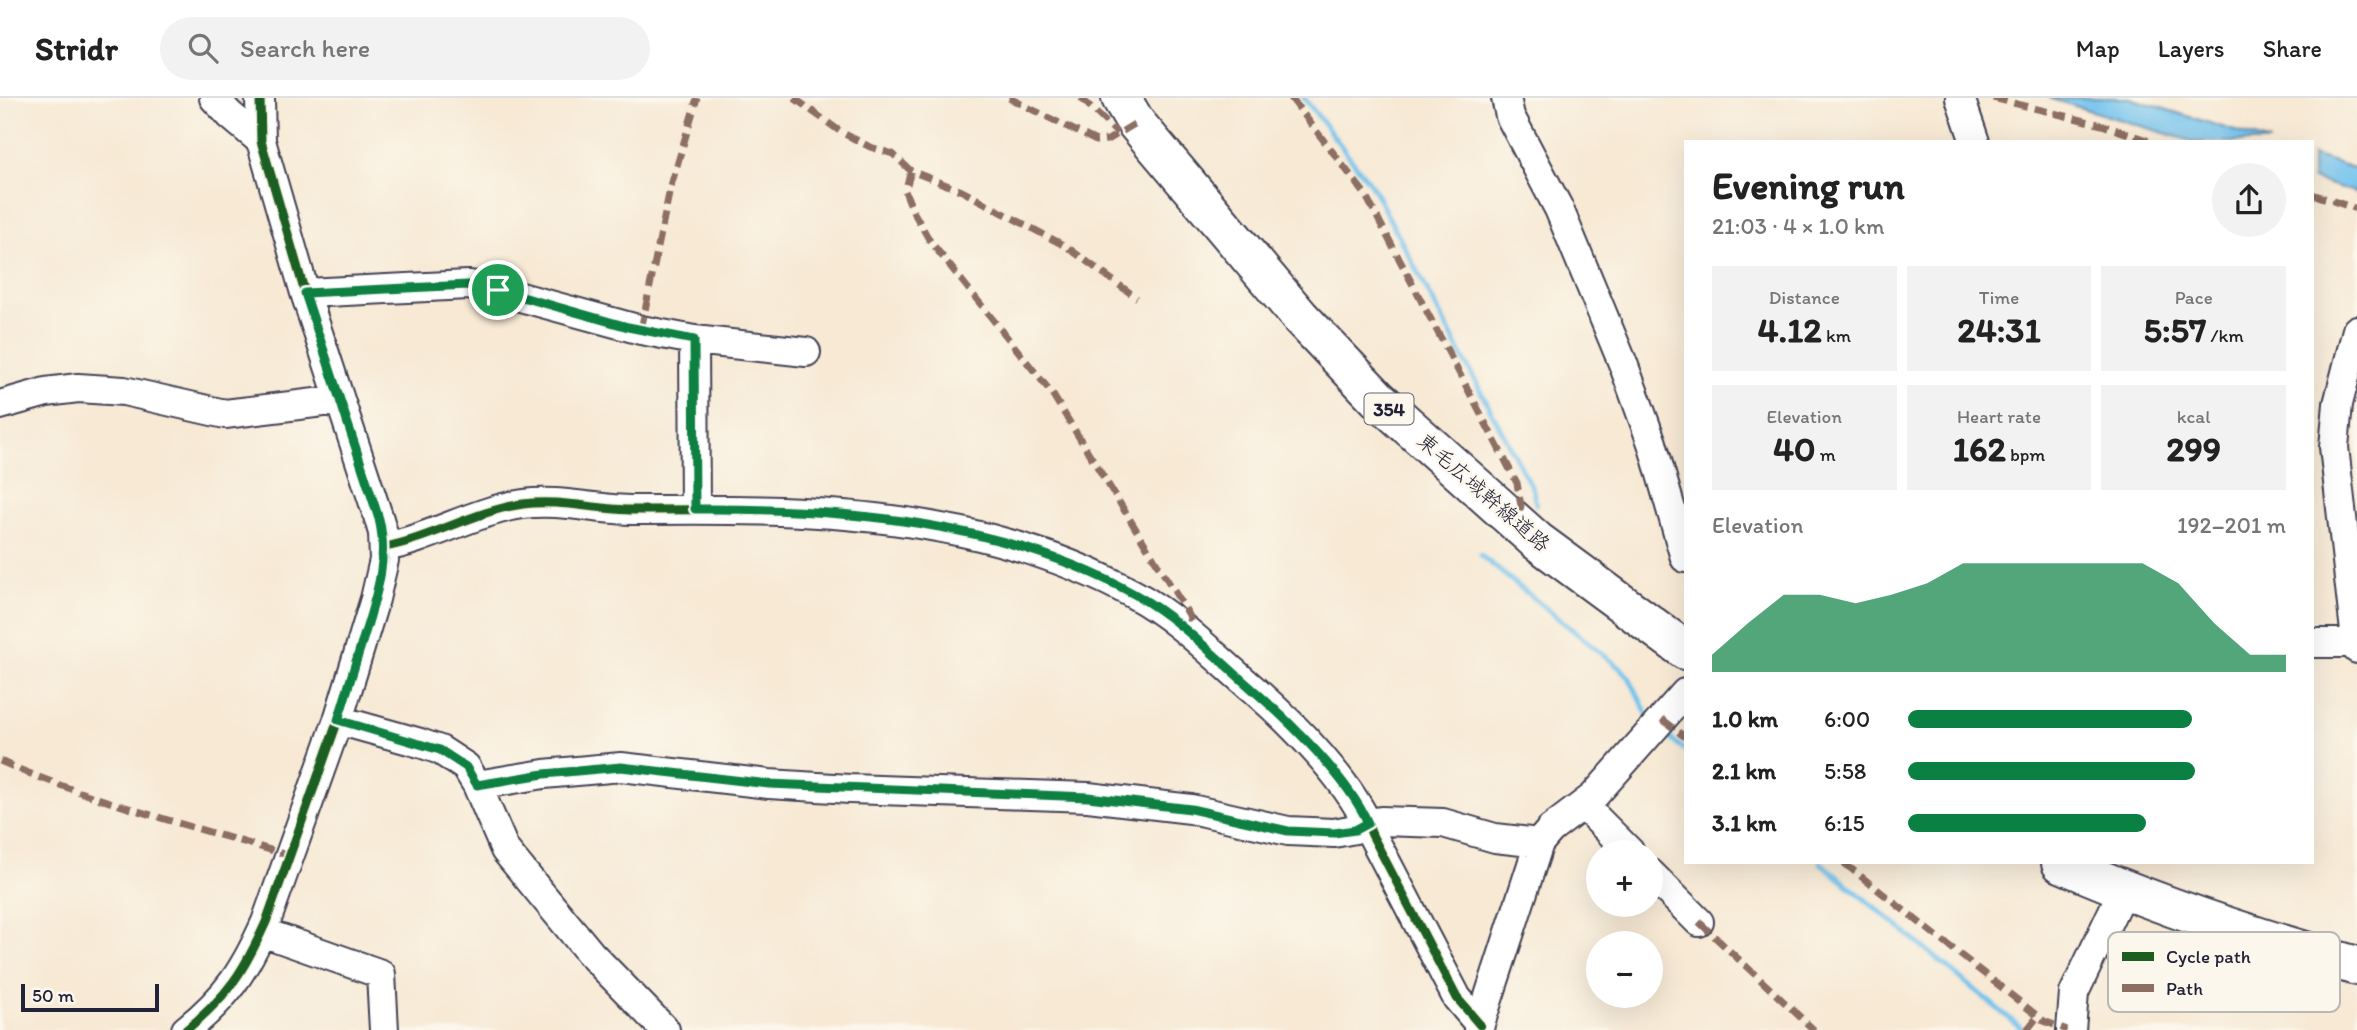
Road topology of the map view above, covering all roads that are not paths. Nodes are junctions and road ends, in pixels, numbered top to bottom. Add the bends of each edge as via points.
1 (214, 98) edge
2 (260, 98) edge
3 (1105, 98) edge
4 (1506, 98) edge
5 (1960, 98) edge
6 (1128, 110) edge
7 (1974, 140) edge
8 (261, 141) junction
9 (305, 293) junction
10 (2357, 330) edge
11 (694, 340) junction
12 (806, 352) dead end
13 (340, 400) junction
14 (0, 405) edge
15 (695, 509) junction
16 (384, 547) junction
17 (1684, 555) edge
18 (2314, 643) edge
19 (2357, 645) edge
20 (1684, 649) edge
21 (1684, 694) edge
22 (338, 720) junction
23 (477, 785) junction
24 (1583, 805) junction
25 (1368, 823) junction
26 (1618, 840) edge
27 (1539, 843) junction
28 (2064, 864) edge
29 (2110, 878) edge
30 (1663, 886) edge
31 (1699, 922) dead end
32 (262, 932) junction
33 (2245, 932) edge
34 (2340, 961) edge
35 (2357, 966) edge
36 (1479, 1028) edge
37 (186, 1030) edge
38 (384, 1030) edge
39 (666, 1030) edge
40 (2071, 1030) edge

1 - 8 street
2 - 8 street
3 - 6 highway, 東毛広域幹線道路 / 354
4 - 17 street via 1510,116 1559,209 1623,366
5 - 7 street
6 - 20 highway, 東毛広域幹線道路 / 354 via 1300,317 1378,399 1537,541
8 - 9 street
9 - 11 street via 484,287 628,327
9 - 13 street
10 - 19 street via 2338,404 2334,447
11 - 12 street
11 - 15 street
13 - 14 street via 225,414 124,391 78,388
13 - 16 street
15 - 16 street via 524,504
15 - 25 street via 790,511 927,523 1024,548 1110,582 1188,632 1280,714 1348,789
16 - 22 street via 383,570
18 - 19 street
21 - 24 street
22 - 23 street via 440,750 466,767
22 - 32 street
23 - 25 street via 621,767 769,784 1088,797 1191,809 1288,831 1334,833
23 - 39 street via 505,850 591,954
24 - 26 street
24 - 27 street
25 - 27 street via 1443,823 1495,838
25 - 36 street via 1457,998
27 - 36 street
28 - 29 highway
29 - 33 highway
29 - 40 street via 2074,993
30 - 31 street
32 - 37 street via 225,996
32 - 38 street via 381,974
34 - 35 highway

